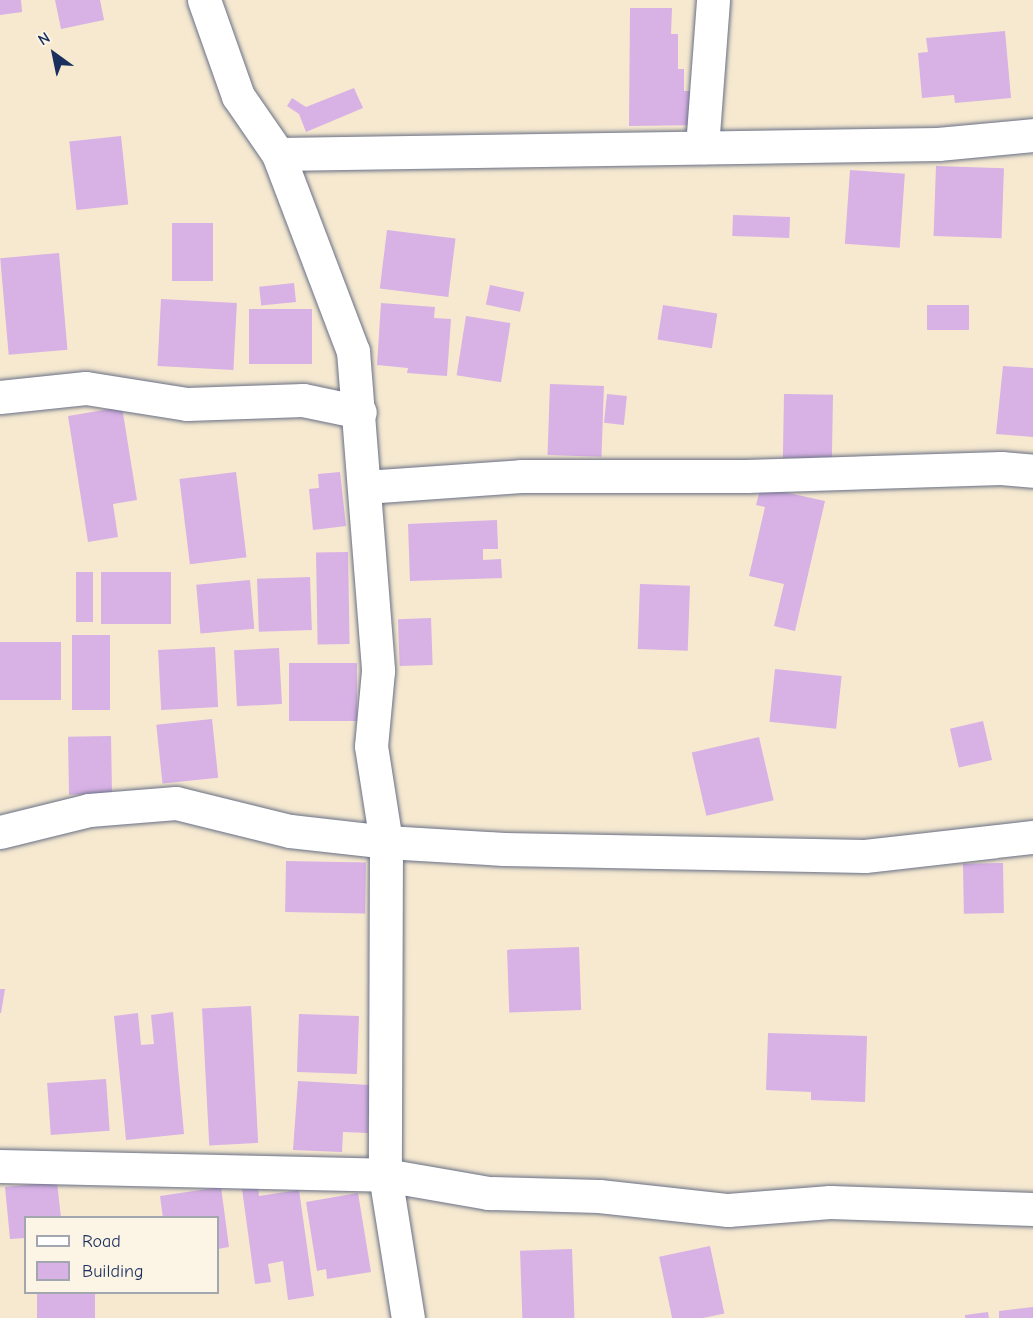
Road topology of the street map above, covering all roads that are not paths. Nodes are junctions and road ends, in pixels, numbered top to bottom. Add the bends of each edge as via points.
1 (204, 0) edge
2 (713, 0) edge
3 (1033, 135) edge
4 (702, 147) junction
5 (278, 154) junction
6 (0, 397) edge
7 (360, 412) junction
8 (1033, 471) edge
9 (365, 487) junction
10 (0, 832) edge
11 (1033, 837) edge
12 (386, 842) junction
13 (0, 1166) edge
14 (385, 1175) junction
15 (1033, 1209) edge
16 (408, 1318) edge

1 - 5 street via 238,96
2 - 4 street
3 - 4 street via 938,144
4 - 5 street
5 - 7 street via 352,351
6 - 7 street via 86,388 187,404 303,400
7 - 9 street
8 - 9 street via 1001,468 735,476 520,476
9 - 12 street via 378,671 371,746
10 - 12 street via 89,810 176,803 290,831
11 - 12 street via 865,856 704,855
12 - 14 street
13 - 14 street
14 - 15 street via 488,1193 599,1196 728,1210 830,1202
14 - 16 street

